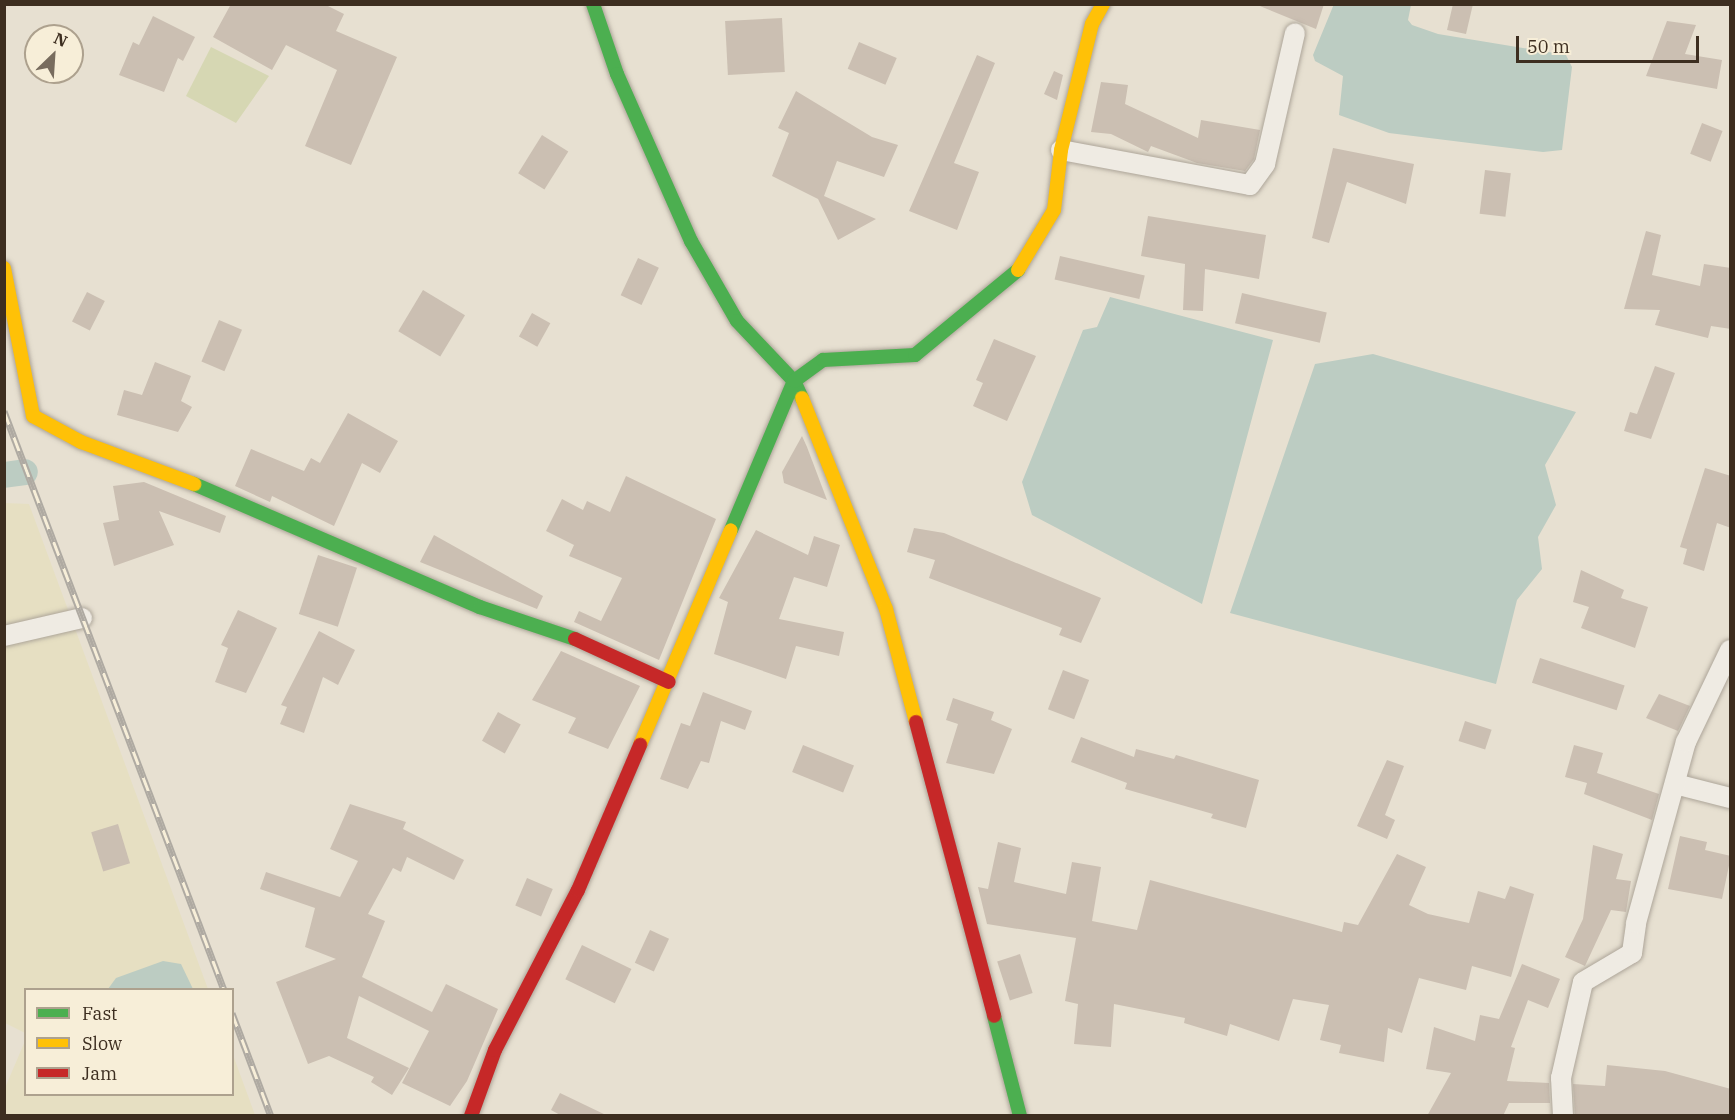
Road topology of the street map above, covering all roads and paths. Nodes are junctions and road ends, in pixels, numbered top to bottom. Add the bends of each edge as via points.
1 (593, 4) edge
2 (1103, 4) edge
3 (1295, 33) dead end
4 (1060, 150) junction
5 (4, 268) edge
6 (794, 381) junction
7 (82, 618) dead end
8 (4, 636) edge
9 (1731, 650) edge
10 (669, 682) junction
11 (1675, 784) junction
12 (1731, 798) edge
13 (471, 1116) edge
14 (1020, 1116) edge
15 (1563, 1116) edge

1 - 6 street via 616,74 691,241 737,321
2 - 4 street via 1092,24
3 - 4 street via 1265,164 1250,184
4 - 6 street via 1054,210 1022,266 955,326 915,355 856,355 823,360
5 - 10 street via 33,416 81,442 184,480 295,531 358,551 480,607 573,638
6 - 10 street
6 - 14 street via 822,438 886,609
7 - 8 street
9 - 11 street via 1686,741
10 - 13 street via 578,890 495,1050
11 - 12 street
11 - 15 street via 1636,922 1632,953 1583,982 1561,1078

